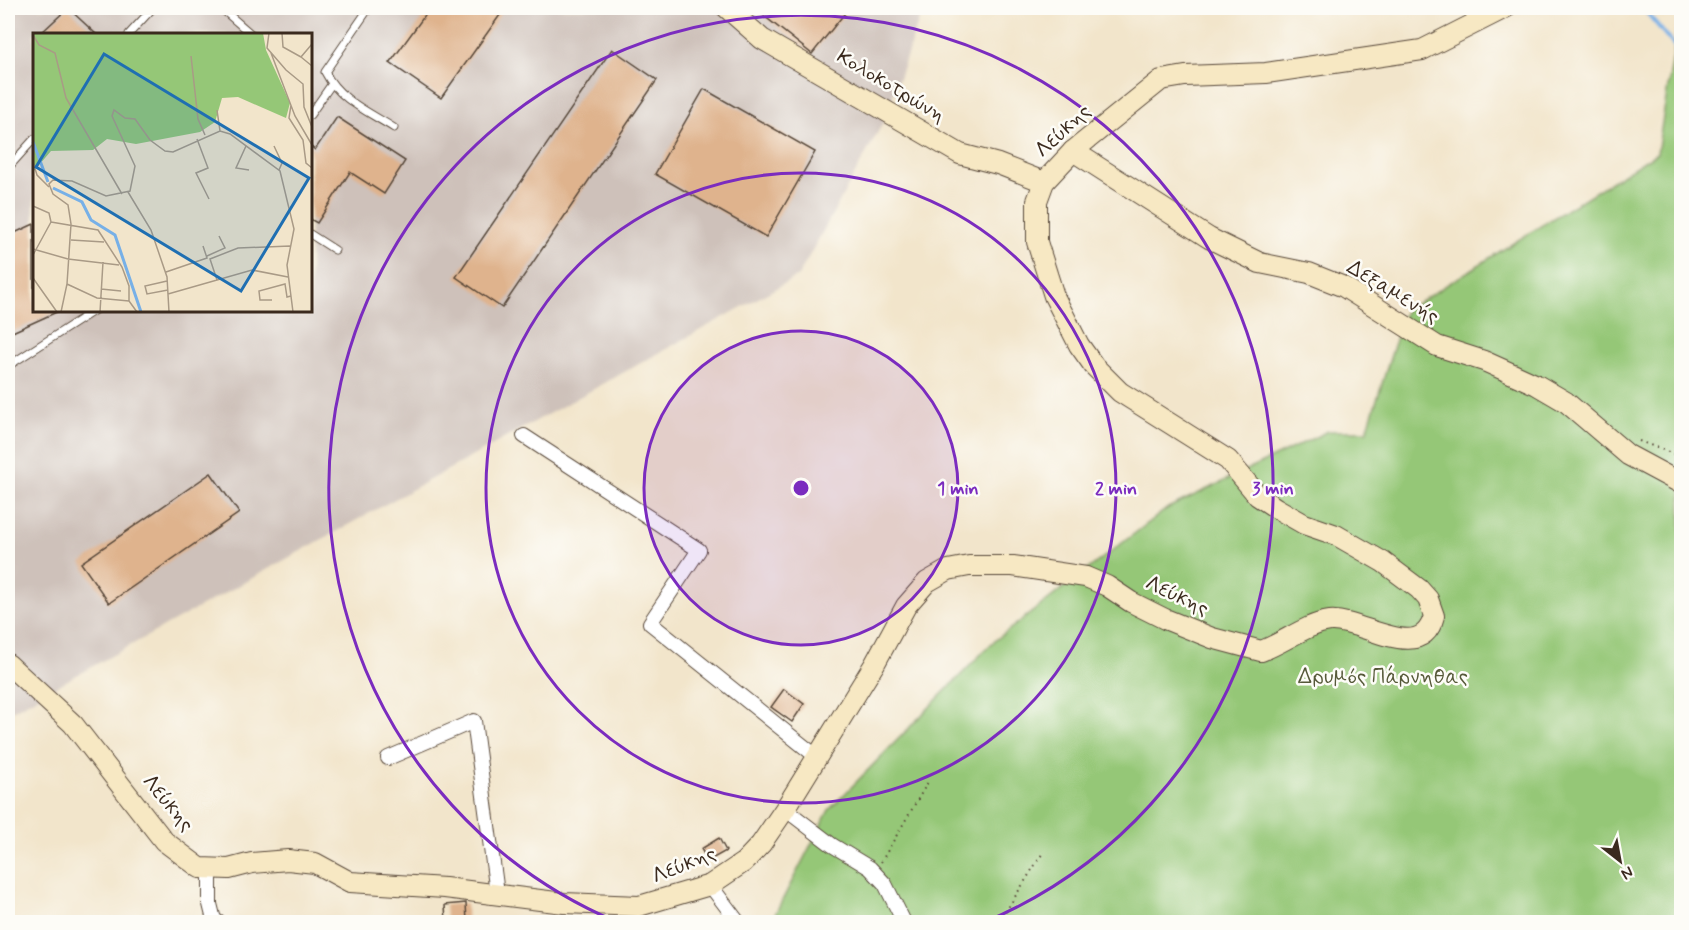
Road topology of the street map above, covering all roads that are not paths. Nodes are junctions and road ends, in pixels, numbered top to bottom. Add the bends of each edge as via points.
1 (153, 8) edge
2 (220, 8) edge
3 (369, 8) edge
4 (727, 8) edge
5 (1504, 8) edge
6 (130, 33) edge
7 (250, 33) edge
8 (331, 85) junction
9 (312, 112) edge
10 (394, 128) dead end
11 (33, 140) edge
12 (1073, 151) junction
13 (8, 168) edge
14 (1044, 182) junction
15 (312, 235) edge
16 (335, 250) dead end
17 (92, 312) edge
18 (8, 366) edge
19 (524, 436) dead end
20 (1682, 484) edge
21 (8, 664) edge
22 (817, 757) junction
23 (388, 758) dead end
24 (785, 809) junction
25 (210, 870) junction
26 (710, 885) junction
27 (497, 894) junction
28 (218, 922) edge
29 (738, 922) edge
30 (904, 922) edge

1 - 6 lane
2 - 7 lane
3 - 8 lane via 325,72
4 - 14 street, Κολοκοτρώνη via 762,39 960,154
5 - 12 street, Λεύκης via 1422,50 1266,73 1161,80
8 - 9 lane
8 - 10 lane
11 - 13 lane
12 - 14 street, Λεύκης
12 - 20 street, Δεξαμενής via 1209,238 1260,262 1308,273 1344,287 1437,346 1536,385 1566,402 1628,455
14 - 22 street, Λεύκης via 1035,221 1042,263 1054,296 1094,366 1119,393 1228,460 1258,496 1304,524 1336,535 1383,562 1419,589 1432,609 1432,624 1425,633 1403,639 1331,621 1261,651 1212,638 1165,619 1086,577 1013,566 948,570 927,582 906,606
15 - 16 lane
17 - 18 lane
19 - 22 street via 699,550 650,623
21 - 25 street, Λεύκης via 73,724 164,841 186,860
22 - 24 street, Λεύκης
23 - 27 street via 474,721
24 - 26 street, Λεύκης via 744,862
24 - 30 street via 874,873 885,884
25 - 27 street, Λεύκης via 288,860 315,863 350,882
25 - 28 street via 210,904 214,921
26 - 27 street, Λεύκης via 639,906 564,903
26 - 29 street

